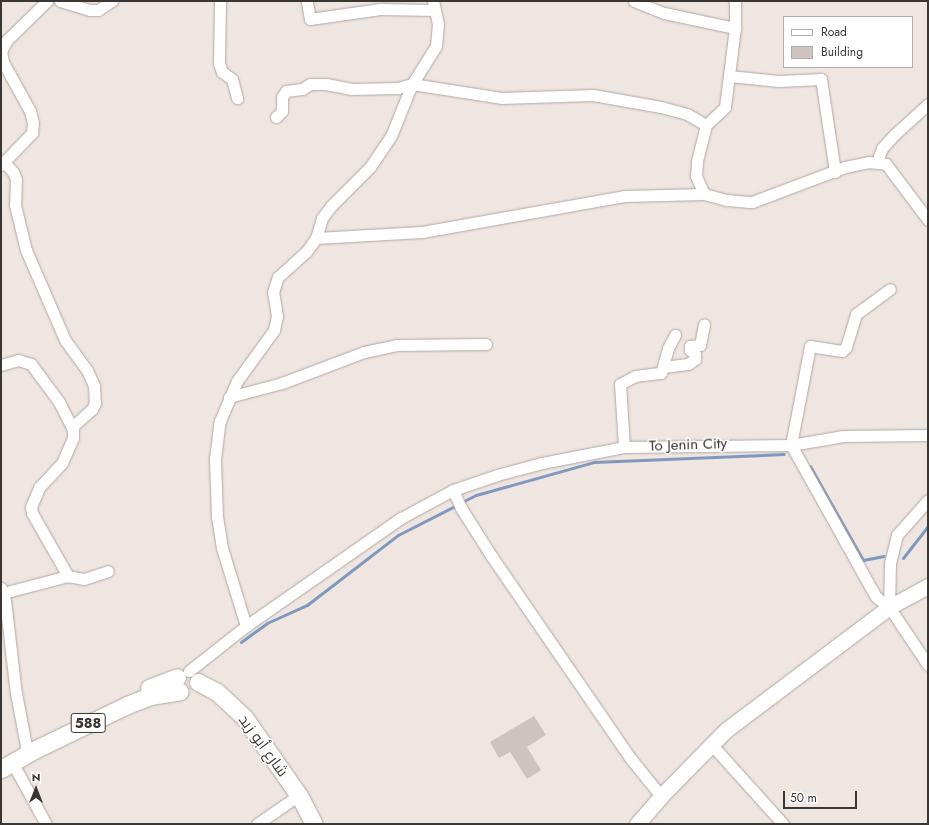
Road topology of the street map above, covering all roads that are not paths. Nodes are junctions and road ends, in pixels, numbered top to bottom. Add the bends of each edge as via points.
1 (47, 1) edge
2 (60, 1) edge
3 (112, 1) edge
4 (220, 1) edge
5 (634, 1) edge
6 (735, 1) edge
7 (308, 2) edge
8 (379, 5) edge
9 (433, 5) edge
10 (735, 28) junction
11 (728, 76) junction
12 (6, 79) edge
13 (412, 84) junction
14 (237, 98) dead end
15 (928, 104) edge
16 (276, 117) dead end
17 (706, 126) junction
18 (877, 162) junction
19 (2, 163) edge
20 (835, 172) junction
21 (704, 194) junction
22 (928, 220) edge
23 (316, 238) junction
24 (890, 289) dead end
25 (704, 324) dead end
26 (675, 335) dead end
27 (486, 344) dead end
28 (1, 365) edge
29 (663, 366) junction
30 (229, 397) junction
31 (72, 427) junction
32 (928, 435) edge
33 (791, 445) junction
34 (624, 447) junction
35 (453, 490) junction
36 (928, 500) edge
37 (108, 571) dead end
38 (68, 576) junction
39 (928, 586) edge
40 (2, 591) edge
41 (889, 607) junction
42 (246, 626) junction
43 (928, 665) edge
44 (186, 680) junction
45 (712, 744) junction
46 (26, 746) junction
47 (5, 764) edge
48 (299, 795) junction
49 (661, 796) junction
50 (46, 824) edge
51 (257, 824) edge
52 (314, 824) edge
53 (637, 824) edge
54 (782, 824) edge

1 - 12 street via 3,46
2 - 3 street via 98,10
4 - 14 street via 219,63 222,72 232,79
5 - 10 street via 664,13
6 - 10 street
7 - 8 street via 310,19
8 - 9 street
9 - 13 street via 438,24 436,46
10 - 11 street
11 - 17 street via 725,107
11 - 20 street via 779,81 821,79
12 - 19 street via 30,111 32,133
13 - 16 street via 398,88 351,89 310,84 302,89 286,91 282,97 282,111
13 - 17 street via 501,98 593,95 688,114
13 - 23 street via 391,136 370,167 322,218
15 - 18 street via 882,148
17 - 21 street via 696,176
18 - 20 street
18 - 22 street via 886,164 891,169
19 - 31 street via 13,172 16,179 15,205 26,250 60,330 87,370 94,386 95,403 92,409
20 - 21 street via 752,202 727,200
21 - 23 street via 624,196 422,232
23 - 30 street via 306,252 278,277 273,292 277,316 274,330 237,381
24 - 33 street via 856,314 846,347 842,351 810,346
25 - 29 street via 700,346 690,346 695,358 688,364
26 - 29 street
27 - 30 street via 396,345 364,352 282,383
28 - 31 street via 18,360 31,364 59,402
29 - 34 street via 661,373 635,376 620,384
30 - 42 street via 220,421 214,459 217,517 222,548
31 - 38 street via 73,438 62,463 39,488 31,507
32 - 33 street, To Jenin City via 843,436
33 - 34 street, To Jenin City
33 - 41 street via 876,597
34 - 35 street, To Jenin City via 542,463
35 - 42 street, To Jenin City via 401,518
35 - 49 street via 461,508 492,557 627,752
36 - 41 street via 897,535 890,564
37 - 38 street via 84,579
38 - 40 street
39 - 41 street
40 - 46 street
41 - 43 street
41 - 45 street via 726,730
42 - 44 street, To Jenin City
44 - 46 main road, 588 via 98,710
44 - 47 main road, 588 via 127,705
44 - 48 main road, شارع أبو زيد via 217,692 244,717
45 - 49 street
45 - 54 street
46 - 47 main road, 588
47 - 50 street
48 - 51 street
48 - 52 main road, شارع أبو زيد
49 - 53 street

